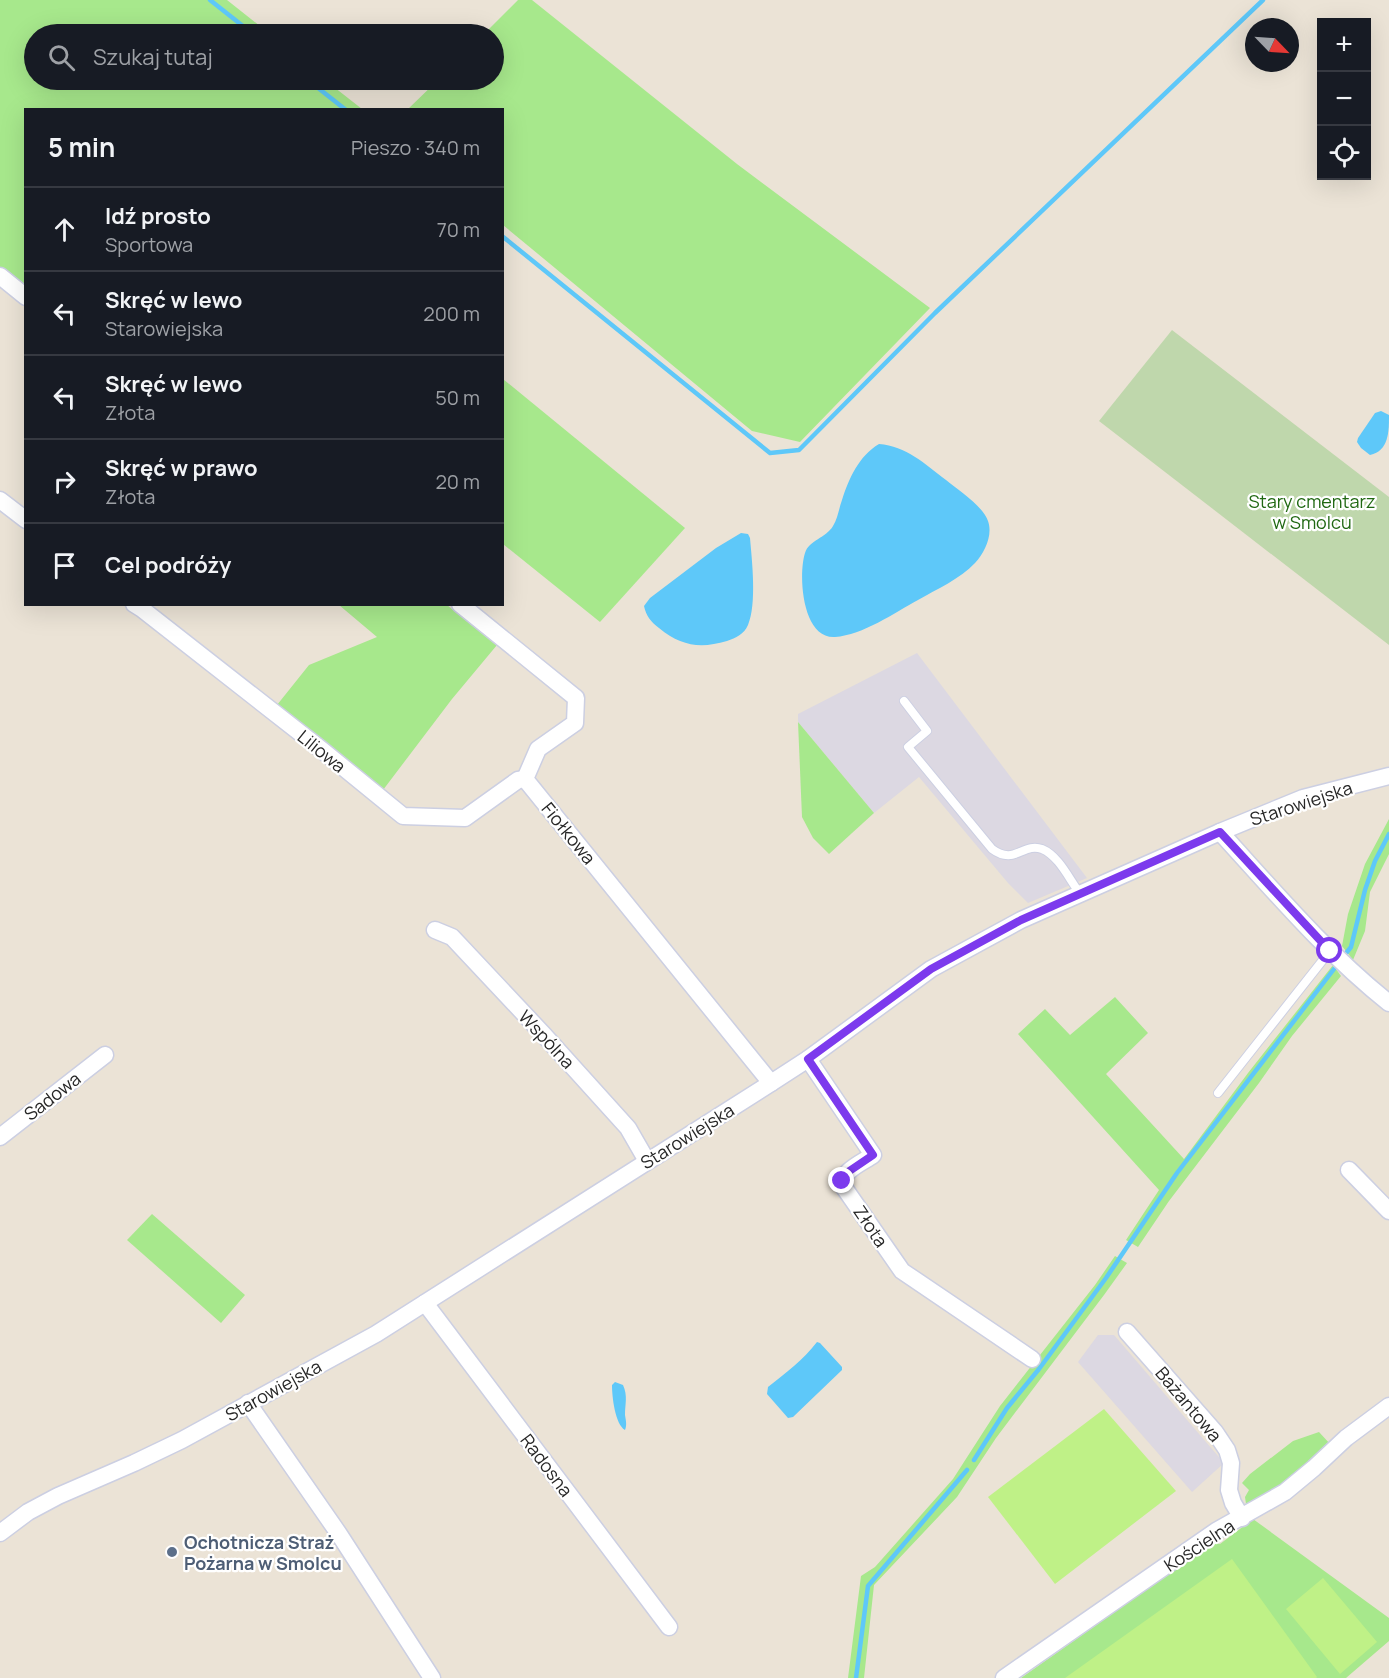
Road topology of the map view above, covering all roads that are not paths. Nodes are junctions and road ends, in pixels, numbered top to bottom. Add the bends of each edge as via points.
1 (0, 276) edge
2 (24, 295) edge
3 (0, 500) edge
4 (24, 518) edge
5 (137, 606) edge
6 (462, 606) edge
7 (904, 701) dead end
8 (1389, 776) edge
9 (525, 779) junction
10 (1220, 832) junction
11 (1080, 892) junction
12 (435, 930) dead end
13 (1330, 951) junction
14 (1389, 1003) edge
15 (105, 1055) dead end
16 (808, 1059) junction
17 (771, 1083) junction
18 (1218, 1094) dead end
19 (0, 1137) edge
20 (647, 1161) junction
21 (1349, 1170) dead end
22 (1389, 1211) edge
23 (425, 1303) junction
24 (1127, 1332) dead end
25 (1032, 1359) dead end
26 (248, 1404) junction
27 (1389, 1406) edge
28 (1242, 1518) junction
29 (0, 1533) edge
30 (669, 1627) dead end
31 (431, 1678) edge
32 (1004, 1678) edge

1 - 2 street
3 - 4 street
5 - 9 street, Liliowa via 403,816 465,818
6 - 9 street via 576,698 575,723 538,749
7 - 11 lane via 927,731 908,747 992,849 1009,856 1041,849 1054,858
8 - 10 street, Starowiejska via 1303,798
9 - 17 street, Fiołkowa
10 - 11 street, Starowiejska
10 - 13 street
11 - 16 street, Starowiejska via 931,969
12 - 20 street, Wspólna via 452,937 544,1035 628,1128
13 - 14 street
13 - 18 lane
15 - 19 street, Sadowa
16 - 17 street, Starowiejska
16 - 25 street, Złota via 873,1155 845,1174 843,1186 902,1271
17 - 20 street, Starowiejska
20 - 23 street, Starowiejska
21 - 22 street
23 - 26 street, Starowiejska
23 - 30 street, Radosna
24 - 28 street, Bażantowa via 1227,1450 1232,1463 1229,1490
26 - 29 street, Starowiejska via 143,1459 58,1496
26 - 31 street via 339,1534
27 - 28 street, Kościelna via 1285,1492
28 - 32 street, Kościelna via 1216,1531

